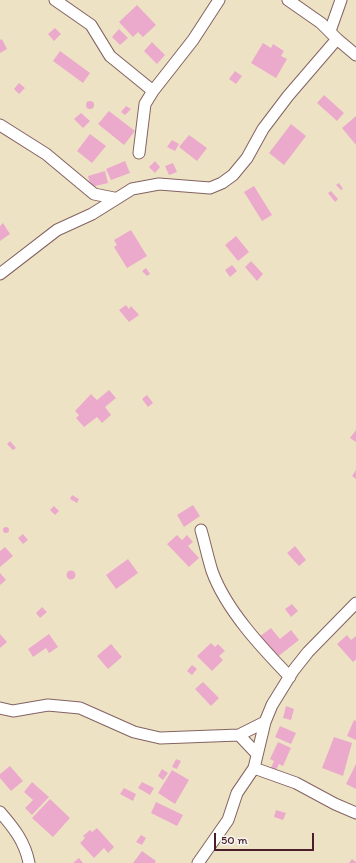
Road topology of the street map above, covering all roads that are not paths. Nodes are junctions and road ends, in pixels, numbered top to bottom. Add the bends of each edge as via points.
1 (55, 0) edge
2 (219, 0) edge
3 (288, 0) edge
4 (341, 0) edge
5 (333, 35) junction
6 (356, 55) edge
7 (153, 91) junction
8 (0, 125) edge
9 (139, 153) dead end
10 (114, 198) junction
11 (0, 274) edge
12 (201, 530) dead end
13 (356, 603) edge
14 (290, 677) junction
15 (0, 708) edge
16 (265, 722) junction
17 (239, 735) junction
18 (257, 754) junction
19 (254, 768) junction
20 (0, 812) edge
21 (356, 813) edge
22 (29, 863) edge
23 (198, 863) edge

1 - 7 street via 91,25 110,56
2 - 7 street via 194,40
3 - 5 street
4 - 5 street
5 - 6 street
5 - 10 street via 267,124 233,176 210,188 159,184 132,189
7 - 9 street via 145,104
8 - 10 street via 46,154 94,194
10 - 11 street via 92,214 57,230
12 - 14 street via 213,572 226,599 266,652
13 - 14 street via 308,652
14 - 16 street via 272,705
15 - 17 street via 13,711 48,705 80,708 134,732 160,738
16 - 17 street
16 - 18 street
17 - 18 street
18 - 19 street
19 - 21 street via 296,783
19 - 23 street via 237,793 228,820
20 - 22 street via 17,830 28,854

